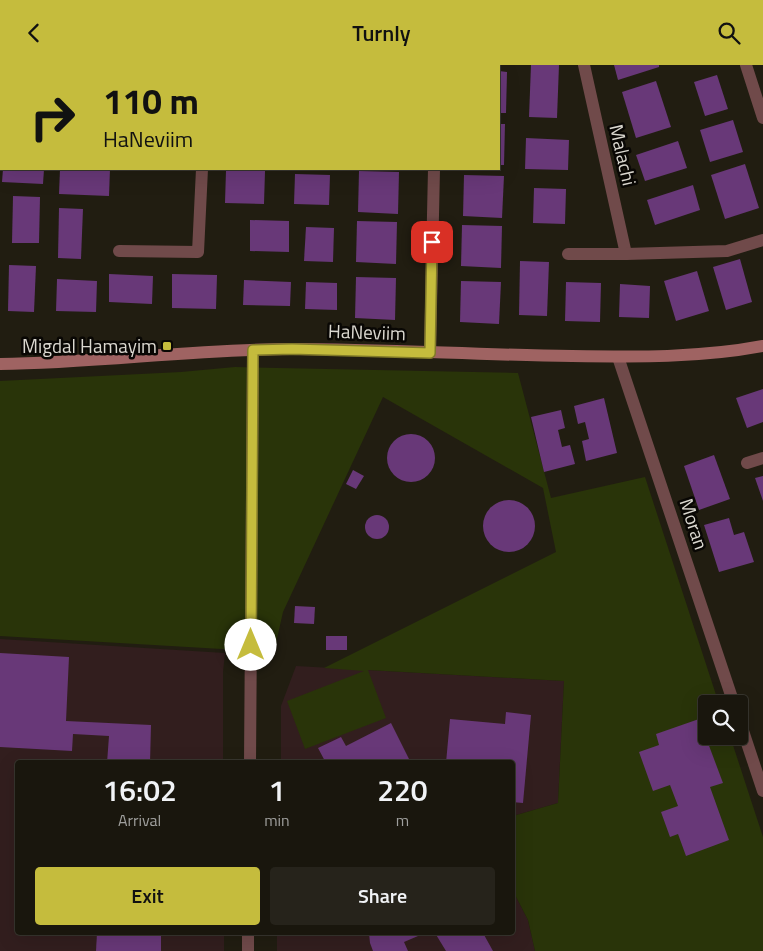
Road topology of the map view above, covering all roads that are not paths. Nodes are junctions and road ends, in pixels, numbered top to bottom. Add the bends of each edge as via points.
1 (584, 65) edge
2 (746, 65) edge
3 (763, 118) edge
4 (202, 170) edge
5 (434, 170) edge
6 (763, 239) edge
7 (119, 251) dead end
8 (568, 254) dead end
9 (626, 254) junction
10 (763, 346) edge
11 (253, 350) junction
12 (430, 353) junction
13 (618, 357) junction
14 (0, 363) edge
15 (763, 458) edge
16 (747, 463) dead end
17 (731, 695) edge
18 (748, 745) edge
19 (250, 760) edge
20 (763, 791) edge
21 (248, 935) edge
22 (248, 951) edge

1 - 9 street, Malachi
2 - 3 street
4 - 7 street via 198,252
5 - 12 street
6 - 9 street via 727,251
8 - 9 street
10 - 13 street, HaNeviim via 692,356
11 - 12 street, HaNeviim
11 - 14 street, HaNeviim
11 - 19 street
12 - 13 street, HaNeviim
13 - 17 street, Moran
15 - 16 street
18 - 20 street
21 - 22 street

